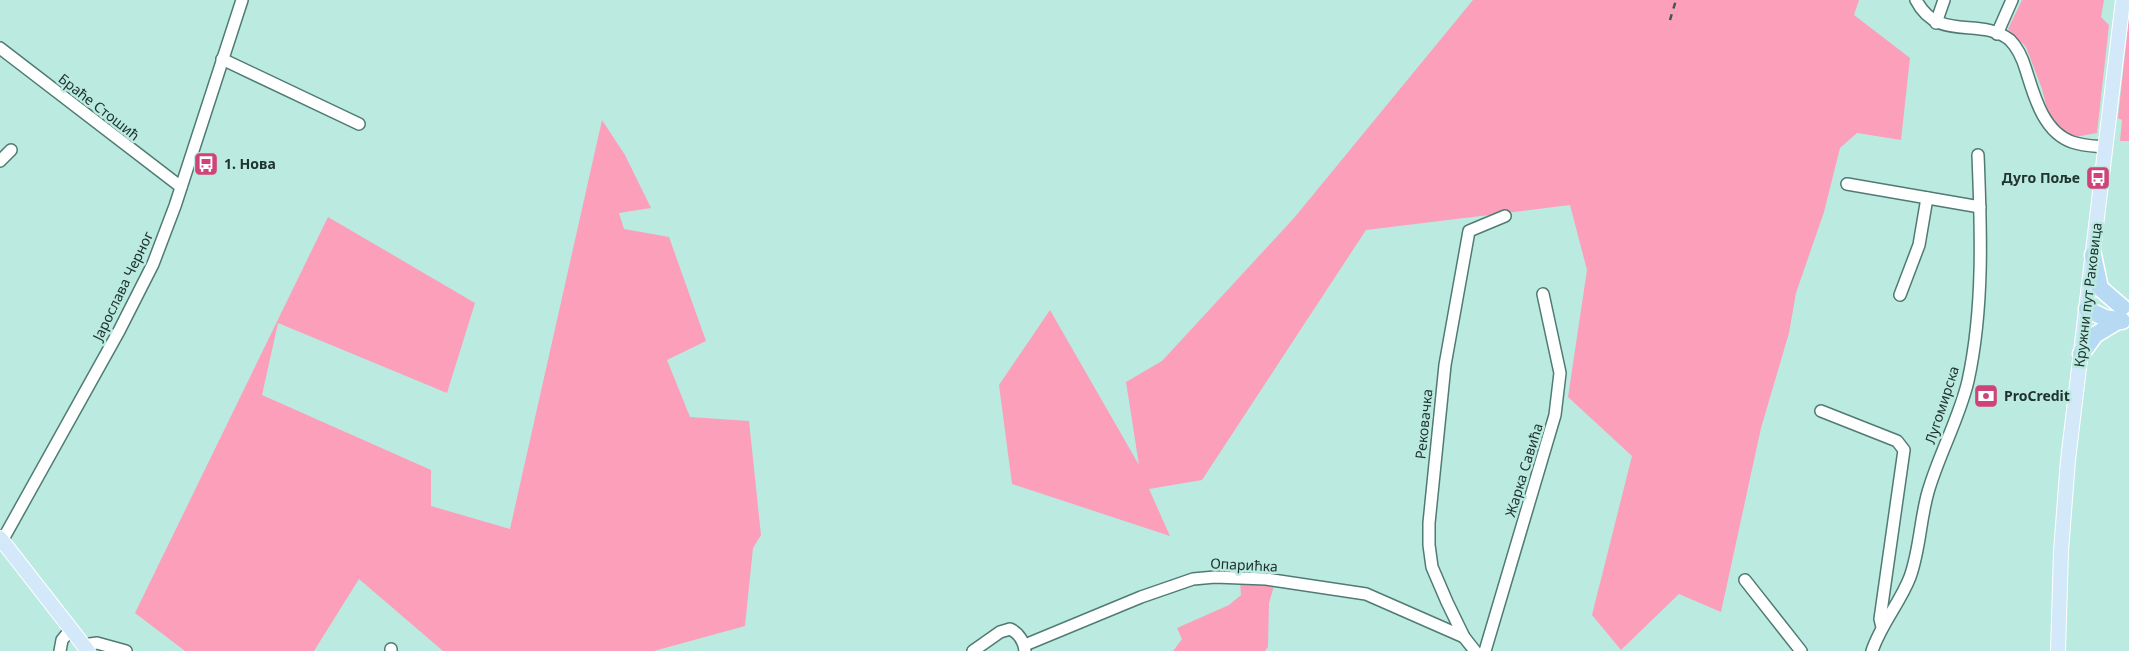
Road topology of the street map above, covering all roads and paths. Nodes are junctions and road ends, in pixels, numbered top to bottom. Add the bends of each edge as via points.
1 (242, 0) edge
2 (1916, 0) edge
3 (1944, 0) edge
4 (2012, 0) edge
5 (2123, 0) edge
6 (1936, 23) junction
7 (1998, 34) junction
8 (0, 48) edge
9 (222, 58) junction
10 (359, 124) dead end
11 (2106, 147) junction
12 (11, 150) dead end
13 (1978, 154) dead end
14 (0, 160) edge
15 (1848, 184) dead end
16 (181, 187) junction
17 (1927, 198) junction
18 (1980, 206) junction
19 (1505, 216) dead end
20 (2093, 255) junction
21 (1543, 294) dead end
22 (1900, 295) dead end
23 (2087, 309) junction
24 (2124, 315) edge
25 (2081, 354) junction
26 (1821, 411) dead end
27 (1, 539) edge
28 (1745, 580) dead end
29 (1882, 627) junction
30 (71, 629) junction
31 (1464, 637) junction
32 (85, 648) edge
33 (1025, 648) edge
34 (60, 651) edge
35 (126, 651) edge
36 (973, 651) edge
37 (1475, 651) edge
38 (1485, 651) edge
39 (1801, 651) edge
40 (1872, 651) edge
41 (2058, 651) edge

1 - 9 street, Јарослава Черног
2 - 6 street via 1923,13
3 - 6 street
4 - 7 street
5 - 11 main road, Кружни пут Раковица
6 - 7 street
7 - 11 street via 2017,50 2036,105 2052,126 2069,141
8 - 16 street, Браће Стошић
9 - 10 street
9 - 16 street, Јарослава Черног
11 - 20 main road, Кружни пут Раковица
12 - 14 street
13 - 18 street, Лугомирска
15 - 17 street
16 - 27 street, Јарослава Черног via 140,291
17 - 18 street
17 - 22 street via 1919,245
18 - 29 street, Лугомирска via 1978,308 1968,381 1932,480 1910,576
19 - 31 street, Рековачка via 1469,230 1446,356 1429,523 1432,567
20 - 23 main road, Кружни пут Раковица
20 - 24 highway via 2100,288
21 - 38 street, Жарка Савића via 1560,373 1559,397
23 - 24 highway
23 - 25 main road, Кружни пут Раковица
24 - 25 highway via 2095,334
25 - 41 main road, Кружни пут Раковица via 2064,504
26 - 29 street via 1897,441 1904,450 1880,619
27 - 30 main road
28 - 39 street
29 - 40 street, Лугомирска
30 - 32 main road
30 - 34 street via 62,640
31 - 33 street, Опарићка via 1366,594 1266,579 1214,577 1193,579 1149,594
31 - 37 street, Рековачка
32 - 35 street via 97,643
33 - 36 street, Опарићка via 1015,631 1006,629

